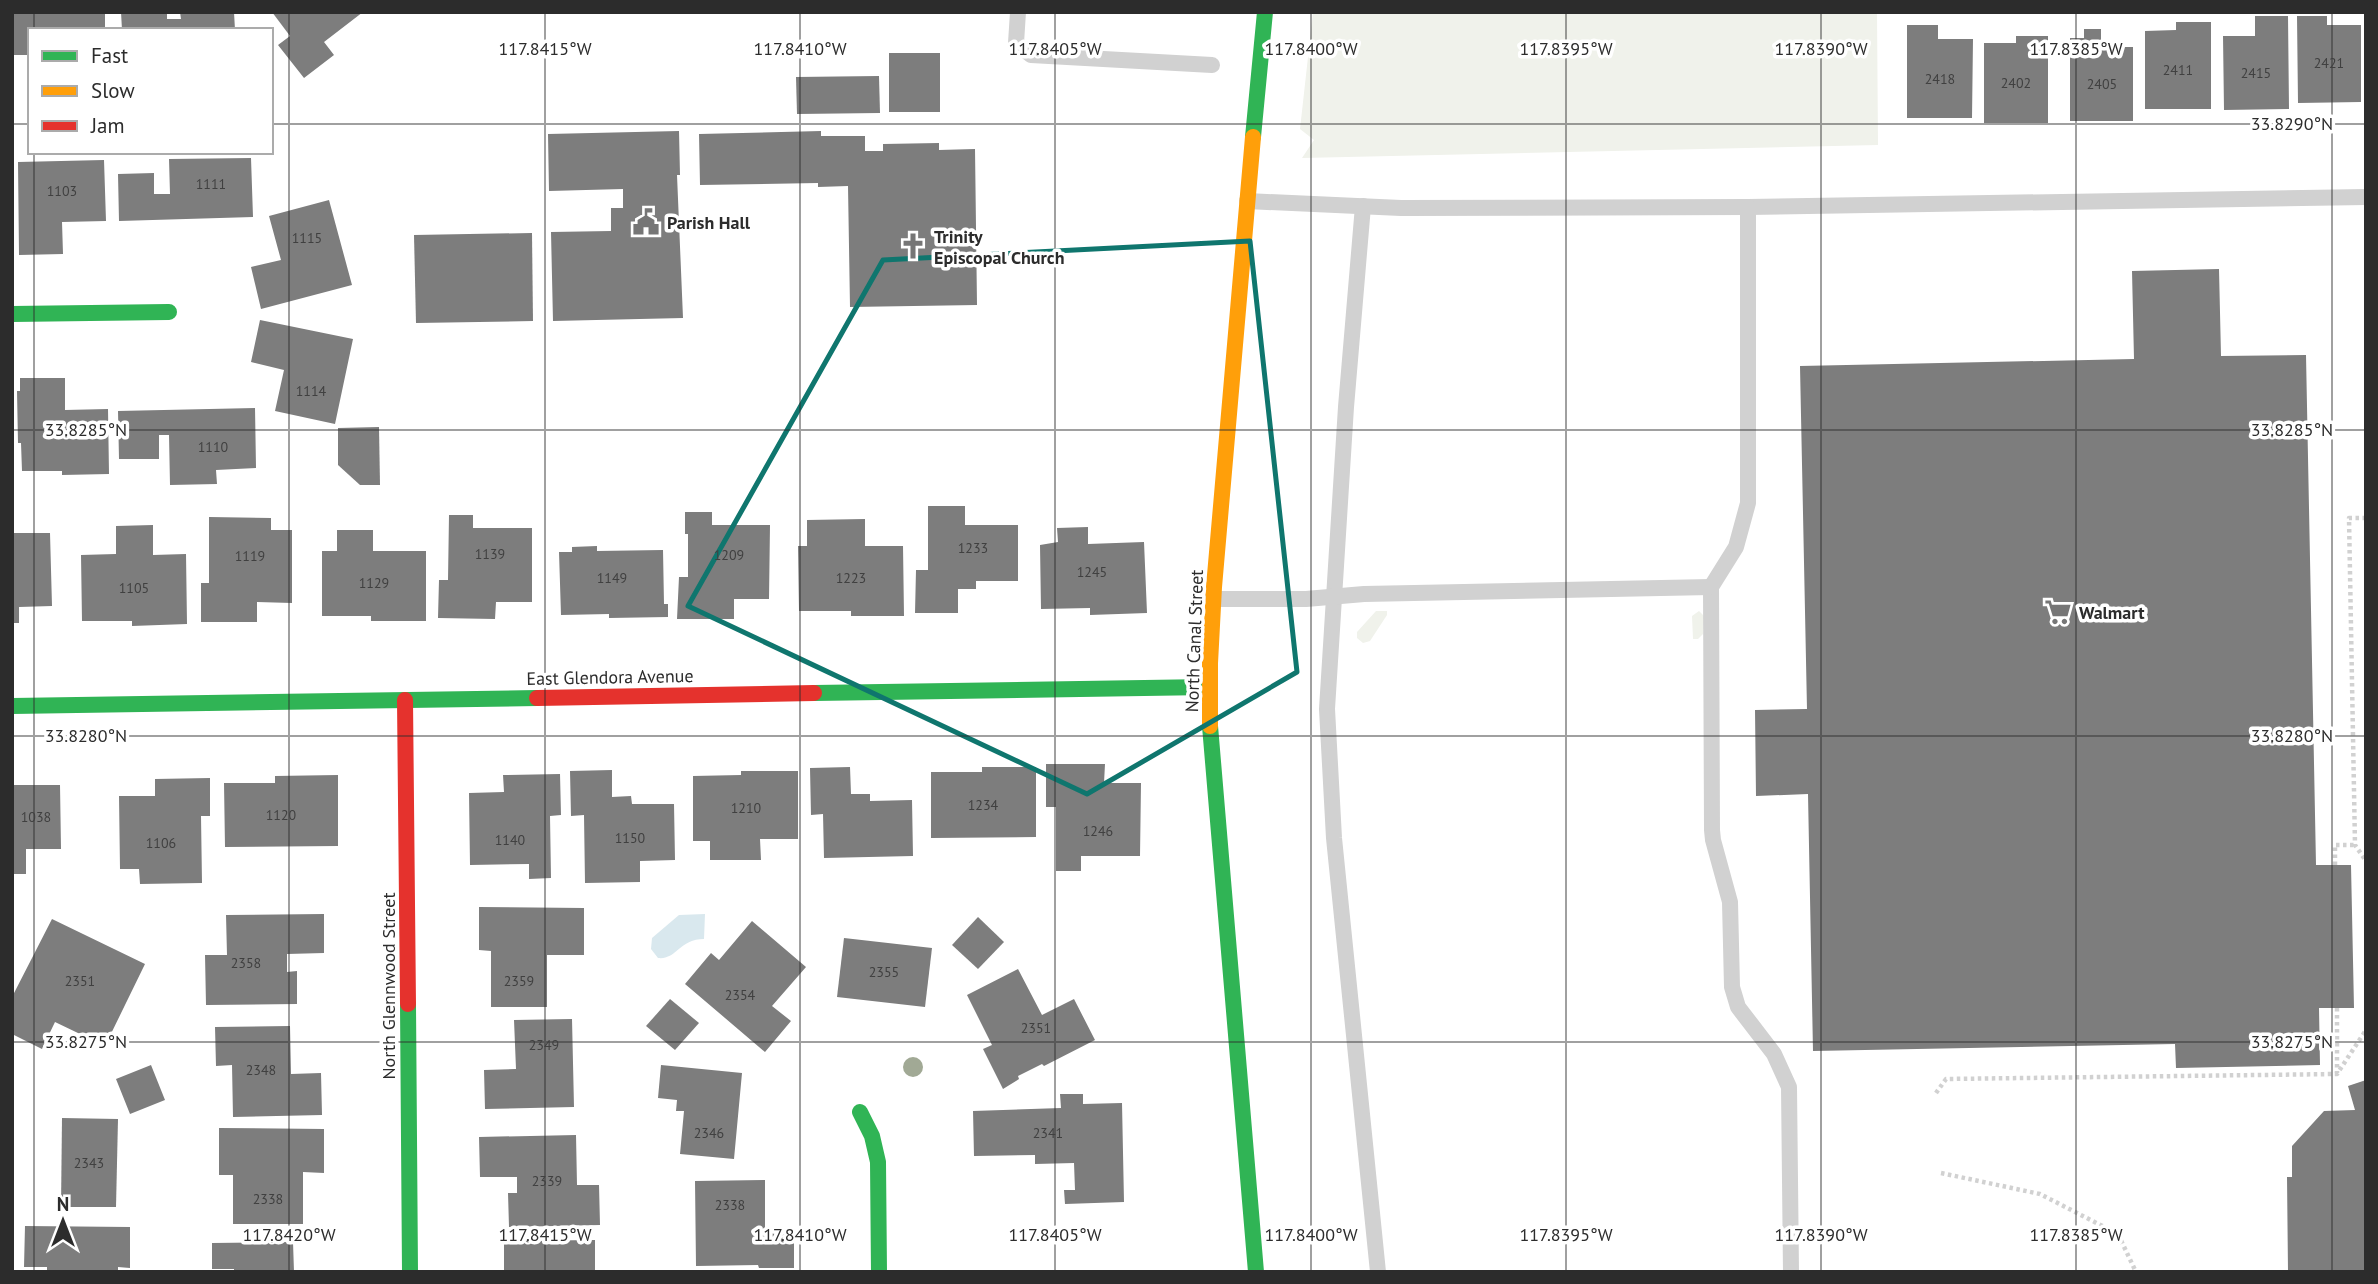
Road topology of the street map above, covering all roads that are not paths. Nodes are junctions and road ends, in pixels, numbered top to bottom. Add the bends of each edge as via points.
1 (1018, 12) edge
2 (1265, 12) edge
3 (1212, 65) dead end
4 (2366, 197) edge
5 (1247, 201) junction
6 (1363, 206) junction
7 (1748, 207) junction
8 (169, 312) dead end
9 (12, 314) edge
10 (1711, 587) junction
11 (1334, 596) junction
12 (1212, 599) junction
13 (1208, 687) junction
14 (405, 699) junction
15 (12, 706) edge
16 (860, 1112) dead end
17 (410, 1272) edge
18 (879, 1272) edge
19 (1256, 1272) edge
20 (1378, 1272) edge
21 (1791, 1272) edge

1 - 3 lane via 1016,43 1031,55
2 - 5 street, North Canal Street
4 - 7 lane
5 - 6 lane
5 - 12 street, North Canal Street
6 - 7 lane
6 - 11 lane
7 - 10 lane via 1748,503 1736,547
8 - 9 street
10 - 11 lane
10 - 21 lane via 1713,840 1728,890 1734,999 1774,1054 1789,1087
11 - 12 lane
11 - 20 lane via 1327,709 1329,764
12 - 13 street, North Canal Street
13 - 14 street, East Glendora Avenue
13 - 19 street, North Canal Street
14 - 15 street, East Glendora Avenue
14 - 17 street, North Glennwood Street
16 - 18 street via 878,1162

